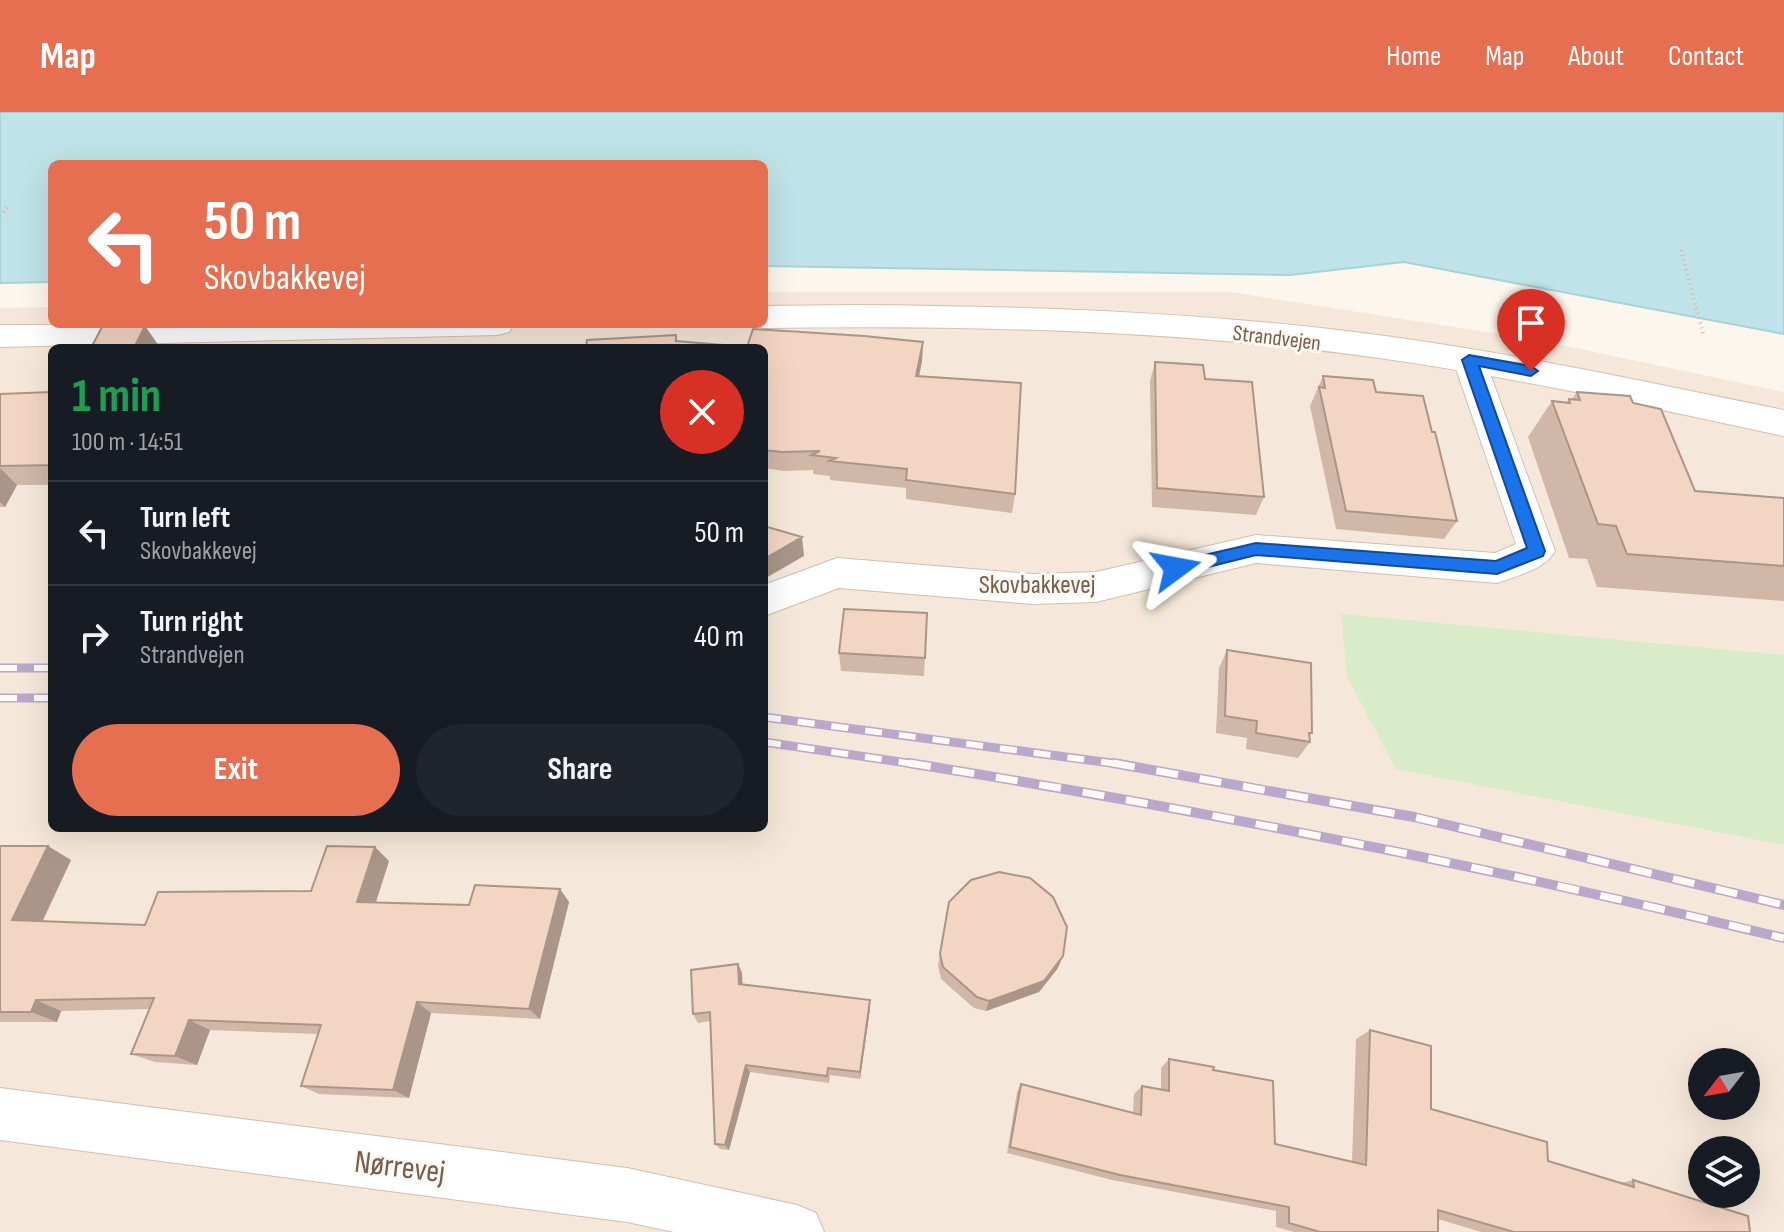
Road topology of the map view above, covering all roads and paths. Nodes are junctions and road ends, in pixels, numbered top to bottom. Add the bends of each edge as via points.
1 (8, 206) dead end
2 (0, 216) edge
3 (1681, 250) dead end
4 (768, 317) edge
5 (331, 328) edge
6 (1703, 334) dead end
7 (0, 336) edge
8 (1469, 360) junction
9 (1784, 423) edge
10 (768, 599) edge
11 (0, 1114) edge
12 (797, 1232) edge

1 - 2 path
3 - 6 path
4 - 8 main road, Strandvejen via 1189,326
5 - 7 main road
8 - 9 main road, Strandvejen
8 - 10 street, Skovbakkevej via 1537,551 1497,568 1256,549 1096,587 1032,589 837,573
11 - 12 street, Nørrevej via 627,1195

